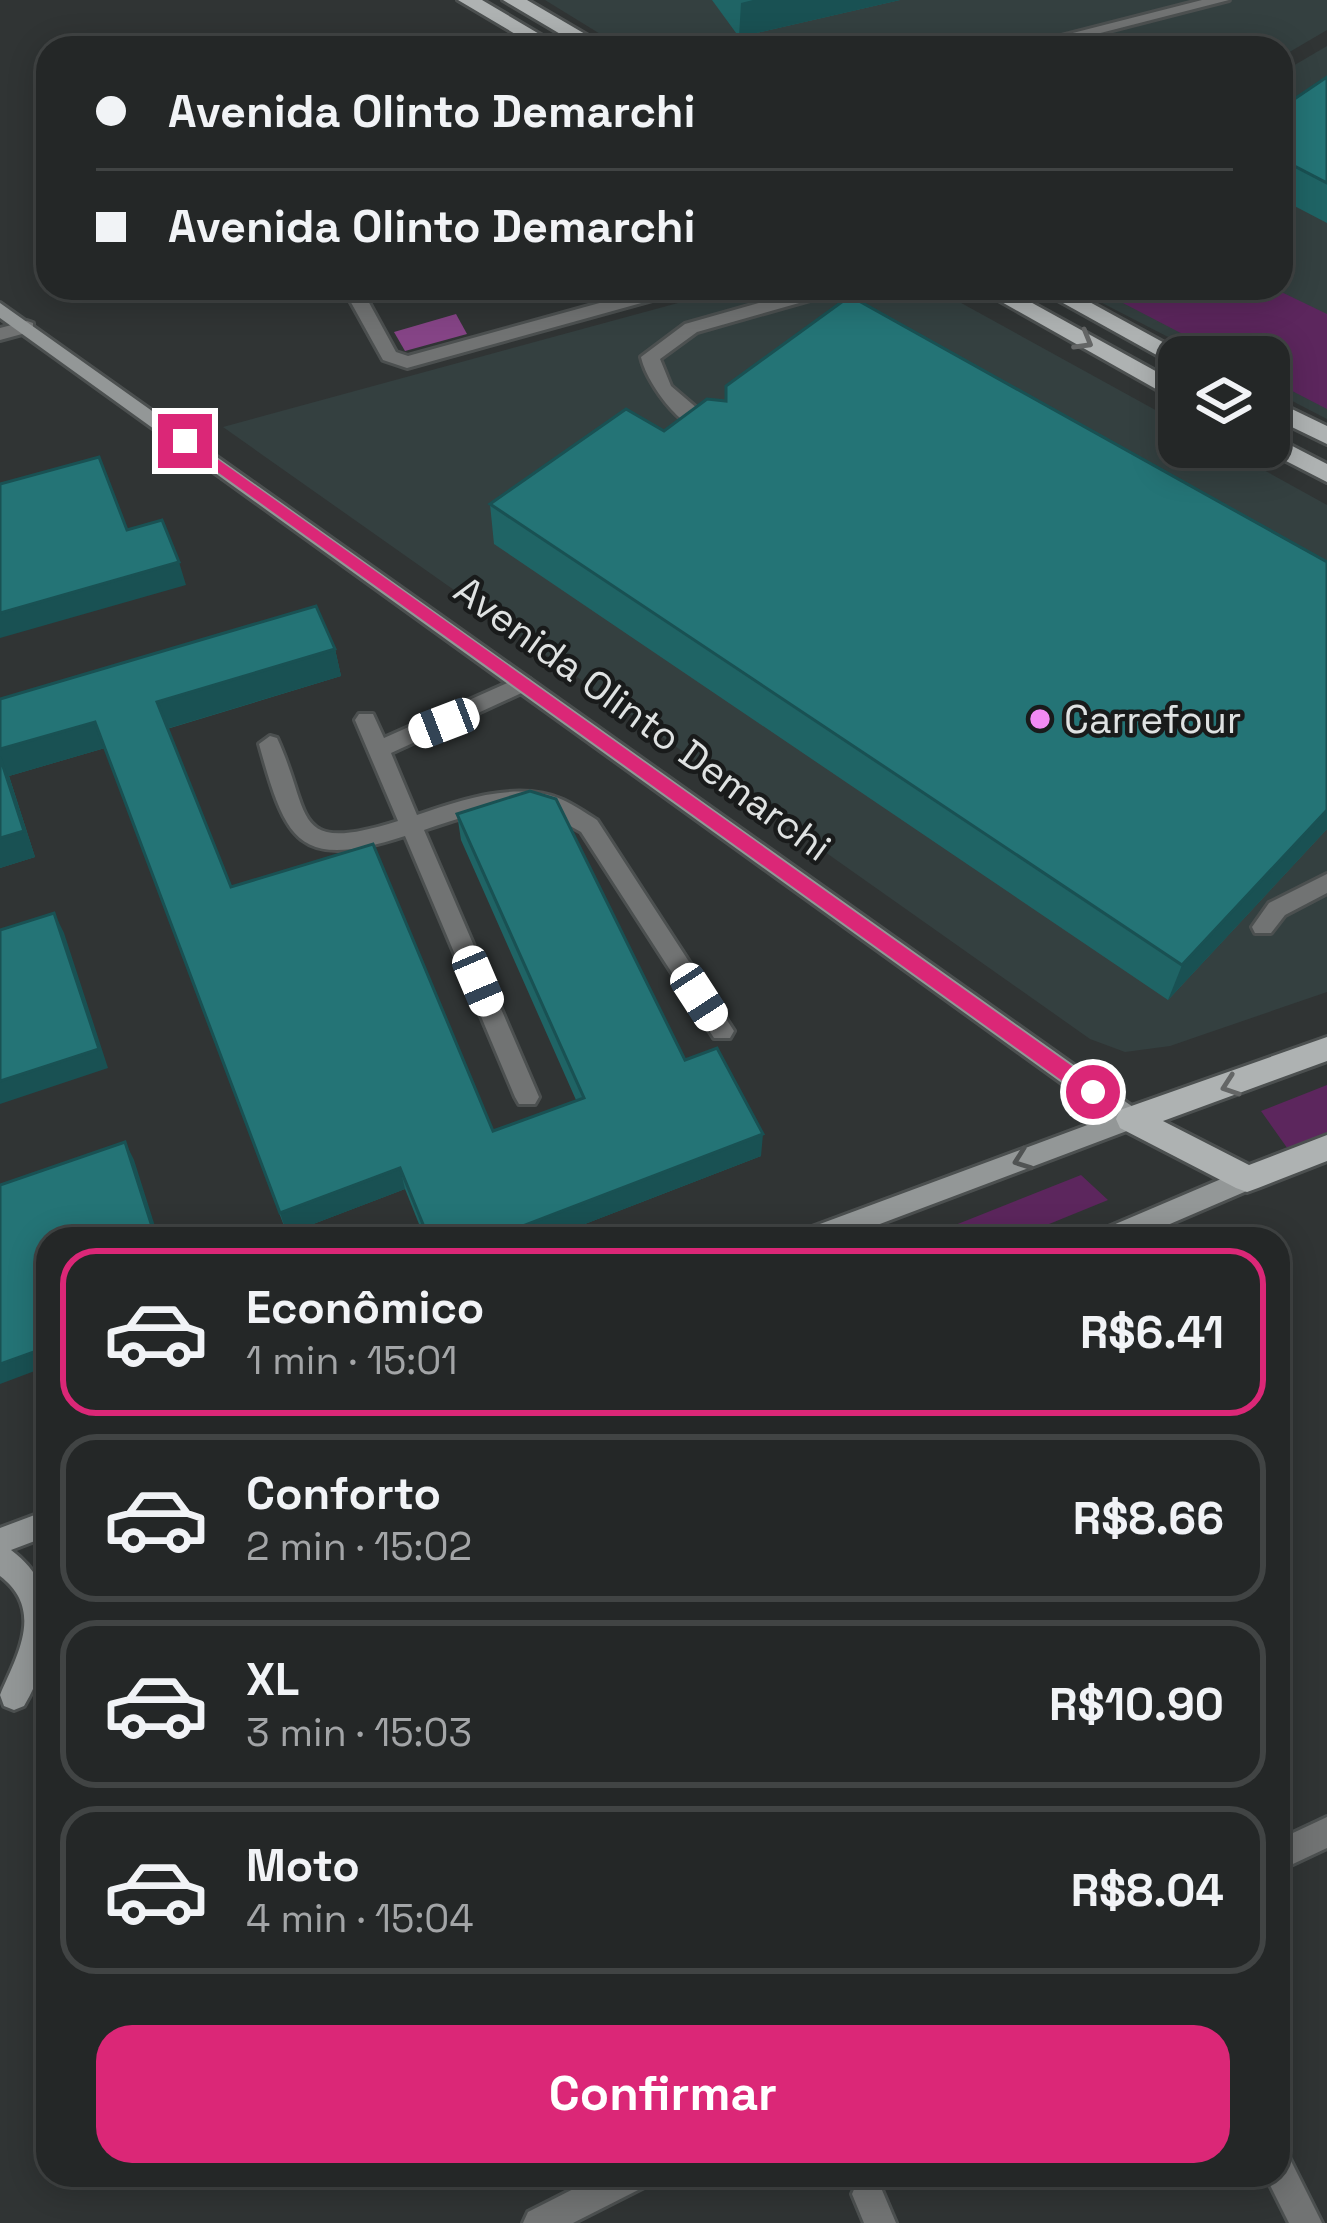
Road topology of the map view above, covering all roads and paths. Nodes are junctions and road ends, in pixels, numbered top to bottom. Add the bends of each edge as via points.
1 (467, 0) edge
2 (514, 0) edge
3 (1221, 0) edge
4 (532, 36) edge
5 (578, 36) edge
6 (1072, 36) edge
7 (359, 300) edge
8 (632, 300) edge
9 (790, 300) edge
10 (1010, 300) edge
11 (1070, 300) edge
12 (0, 309) edge
13 (27, 327) junction
14 (0, 334) edge
15 (1158, 347) edge
16 (1158, 382) edge
17 (1290, 417) edge
18 (715, 434) edge
19 (1327, 436) edge
20 (1290, 454) edge
21 (1327, 474) edge
22 (523, 684) junction
23 (366, 720) dead end
24 (270, 745) dead end
25 (379, 749) junction
26 (411, 826) junction
27 (1327, 883) edge
28 (1263, 927) edge
29 (722, 1031) dead end
30 (1327, 1049) edge
31 (527, 1097) dead end
32 (1131, 1119) junction
33 (1327, 1148) edge
34 (1247, 1179) junction
35 (842, 1227) edge
36 (1136, 1227) edge
37 (36, 1528) edge
38 (0, 1541) edge
39 (0, 1559) edge
40 (36, 1605) edge
41 (36, 1645) edge
42 (36, 1688) edge
43 (7, 1698) edge
44 (1327, 1832) edge
45 (1290, 1850) edge
46 (611, 2187) edge
47 (1288, 2187) edge
48 (539, 2223) edge
49 (1306, 2223) edge

1 - 4 main road
2 - 5 main road
3 - 6 street
7 - 8 street via 389,356 407,362
9 - 18 street via 691,328 650,356 669,398
10 -> 16 main road
11 - 15 main road
12 - 13 street, Avenida Olinto Demarchi
13 - 14 street
13 - 22 street, Avenida Olinto Demarchi
17 - 19 main road
20 - 21 main road
22 - 25 street
22 - 32 street, Avenida Olinto Demarchi
23 - 25 street
24 - 26 street via 305,834 342,842
25 - 26 street
26 - 29 street via 501,799 573,811
26 - 31 street
27 - 28 street via 1277,909
30 -> 32 main road
32 - 34 main road, Avenida Olinto Demarchi
32 -> 35 street
33 - 34 main road
34 - 36 street
37 - 38 street
39 - 40 street via 19,1571
41 - 43 street
42 - 43 street
44 - 45 street
46 - 48 street
47 - 49 street

